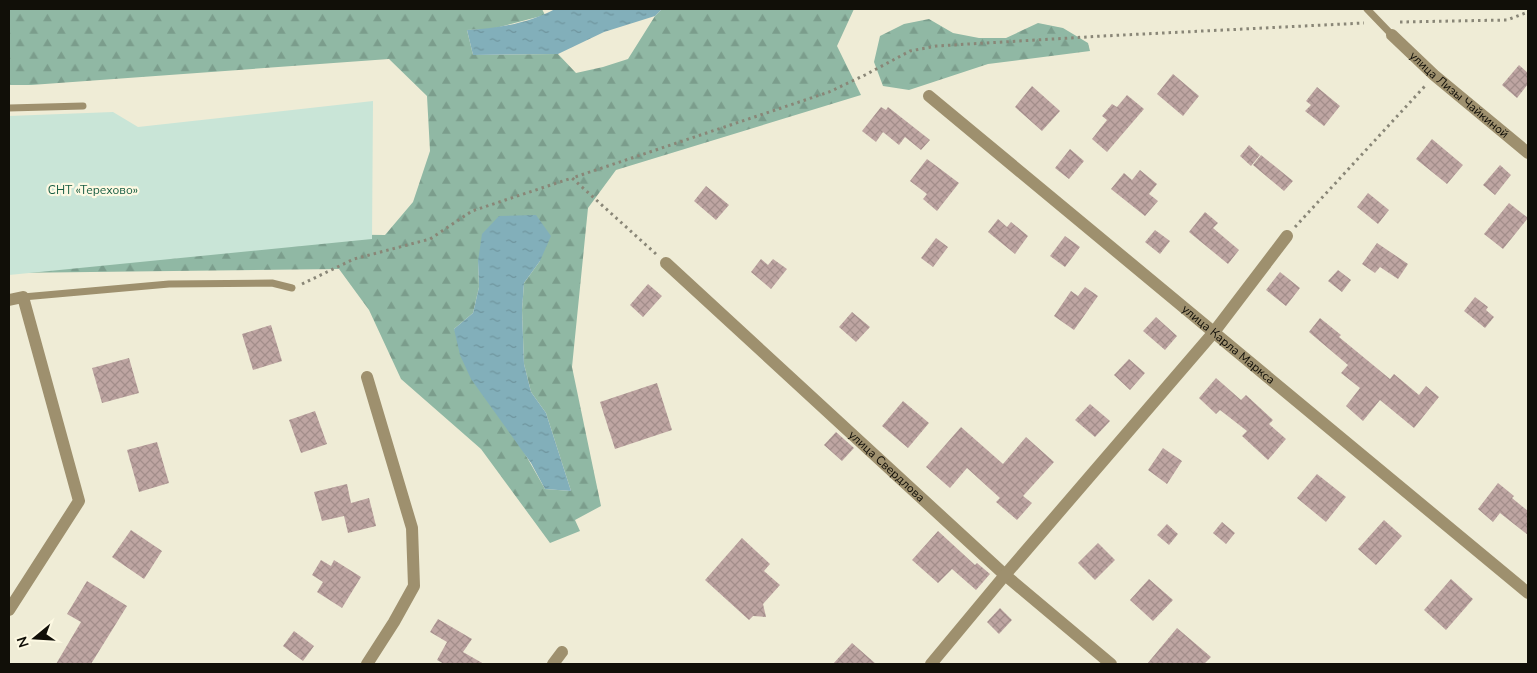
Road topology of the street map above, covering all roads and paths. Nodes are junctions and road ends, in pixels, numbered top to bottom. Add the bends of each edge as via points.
1 (1367, 9) edge
2 (1528, 12) edge
3 (1379, 23) junction
4 (1392, 36) joint
5 (1434, 75) junction
6 (929, 96) dead end
7 (83, 106) dead end
8 (9, 108) edge
9 (1528, 152) edge
10 (572, 178) junction
11 (1287, 236) joint
12 (666, 263) joint
13 (292, 288) joint
14 (23, 296) junction
15 (9, 300) edge
16 (1214, 332) junction
17 (367, 377) dead end
18 (1005, 575) junction
19 (1528, 593) edge
20 (9, 610) edge
21 (562, 652) dead end
22 (367, 664) edge
23 (553, 664) edge
24 (931, 664) edge
25 (1111, 664) edge

1 - 3 lane
2 - 3 path via 1507,20
3 - 4 lane
3 - 10 path via 936,46 910,51 829,92
4 - 5 street, улица Лизы Чайкиной
5 - 9 street, улица Лизы Чайкиной
5 - 11 path
6 - 16 street, улица Карла Маркса
7 - 8 lane
10 - 12 path
10 - 13 path via 472,210 430,239 354,259
11 - 16 street
12 - 18 street, улица Свердлова
13 - 14 lane via 272,283 169,284
14 - 15 street
14 - 20 street via 79,501
16 - 18 street
16 - 19 street, улица Карла Маркса
17 - 22 street via 412,528 414,586
18 - 24 street
18 - 25 street, улица Свердлова
21 - 23 street

